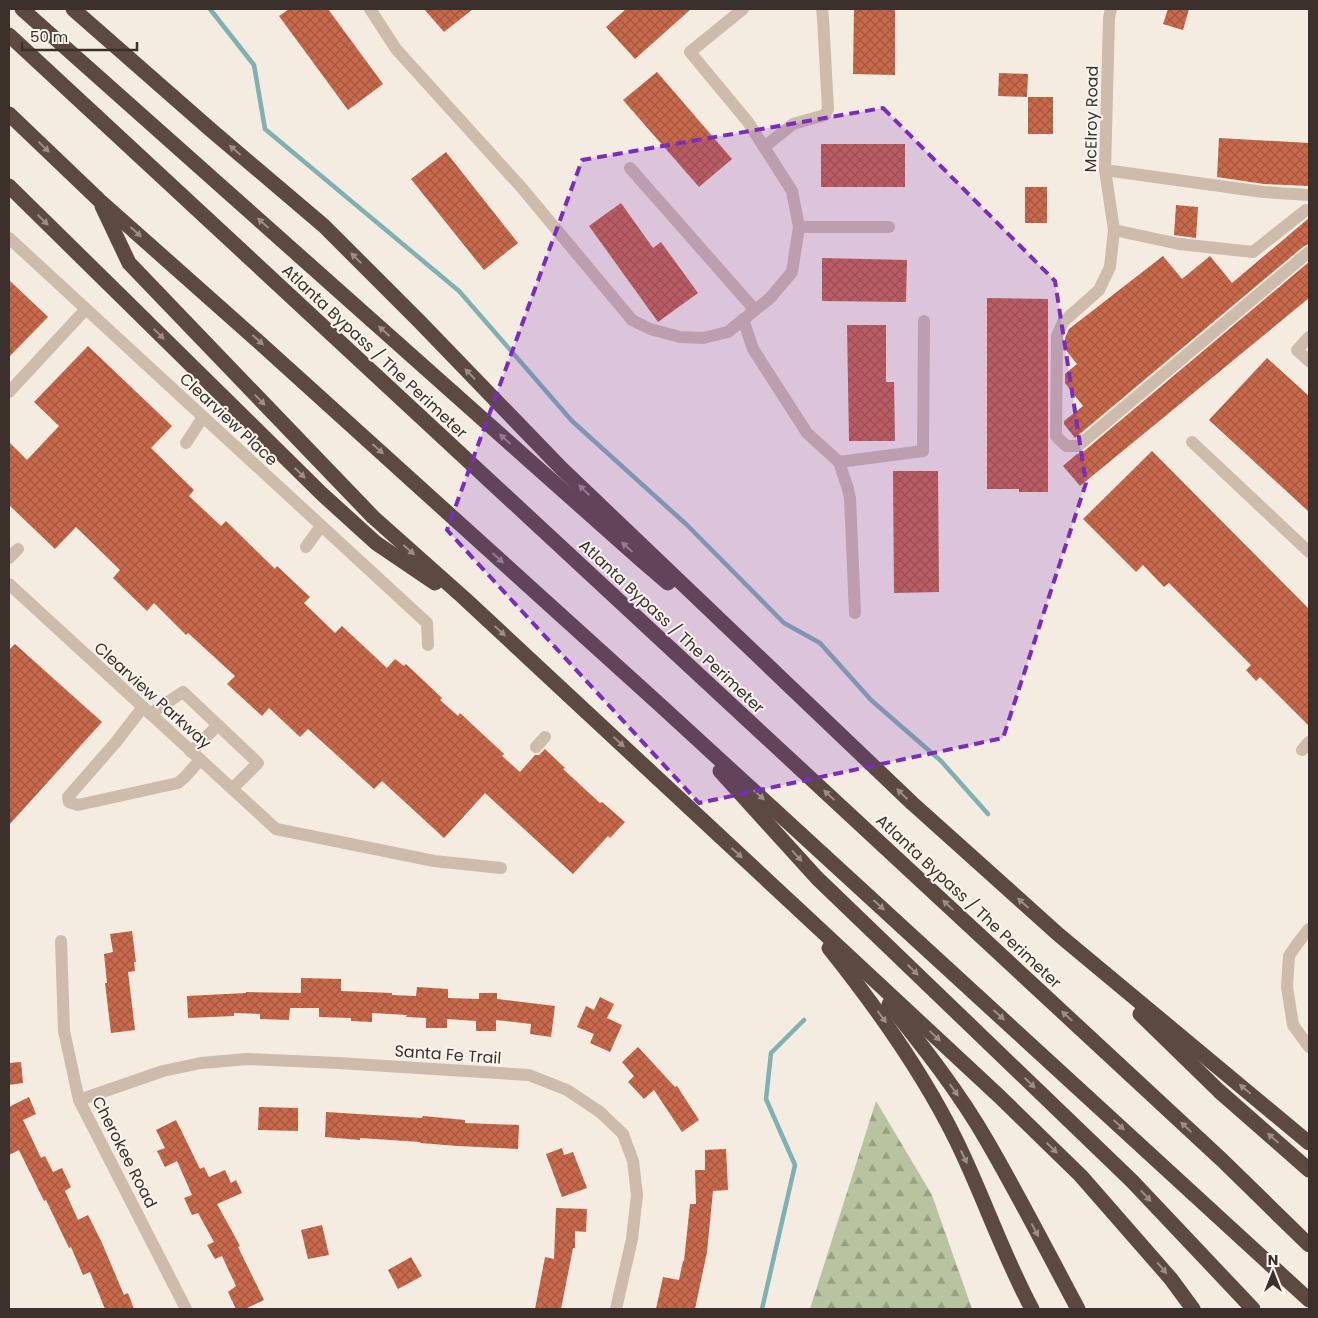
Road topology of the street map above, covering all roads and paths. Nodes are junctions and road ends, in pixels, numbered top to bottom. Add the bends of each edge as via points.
1 (22, 9) edge
2 (73, 9) edge
3 (370, 9) edge
4 (743, 9) edge
5 (822, 9) edge
6 (1111, 9) edge
7 (9, 35) edge
8 (9, 114) edge
9 (764, 147) junction
10 (630, 168) dead end
11 (1105, 170) junction
12 (9, 186) edge
13 (1309, 195) edge
14 (100, 200) junction
15 (1309, 210) edge
16 (799, 227) junction
17 (889, 227) dead end
18 (1114, 230) junction
19 (9, 238) edge
20 (1309, 252) edge
21 (86, 309) junction
22 (755, 310) junction
23 (743, 320) junction
24 (924, 321) dead end
25 (1309, 337) edge
26 (1309, 361) edge
27 (9, 392) edge
28 (202, 417) junction
29 (1192, 442) dead end
30 (186, 443) dead end
31 (839, 462) junction
32 (321, 526) junction
33 (306, 547) dead end
34 (18, 549) dead end
35 (1309, 552) edge
36 (9, 558) edge
37 (9, 584) edge
38 (464, 598) junction
39 (855, 613) dead end
40 (428, 645) dead end
41 (772, 668) junction
42 (659, 704) junction
43 (147, 711) junction
44 (218, 726) junction
45 (196, 756) junction
46 (232, 789) junction
47 (502, 868) dead end
48 (785, 898) junction
49 (1309, 928) edge
50 (1059, 935) junction
51 (61, 941) dead end
52 (848, 955) junction
53 (1309, 1047) edge
54 (80, 1100) junction
55 (1309, 1143) edge
56 (1222, 1160) junction
57 (1309, 1170) edge
58 (1309, 1234) edge
59 (1309, 1245) edge
60 (1309, 1300) edge
61 (186, 1309) edge
62 (616, 1309) edge
63 (1032, 1309) edge
64 (1078, 1309) edge
65 (1193, 1309) edge
66 (1253, 1309) edge

41 -> 1 highway via 641,560
41 -> 2 highway via 561,468 324,226
3 - 23 street via 396,49 521,187 632,320 680,337 703,338 728,332
4 - 9 street via 690,52 748,122
5 - 9 street via 828,109 825,115 793,124
6 - 11 street, McElroy Road
56 -> 7 highway, Atlanta Bypass / The Perimeter
8 -> 14 highway
9 - 16 street via 792,190
10 - 22 street
11 - 13 street via 1263,192
11 - 18 street, McElroy Road
12 -> 38 highway via 322,494 376,543 433,582
14 -> 38 highway via 129,263 373,517
14 -> 42 highway
15 - 18 street via 1254,252 1179,244
16 - 17 street
16 - 22 street via 792,272
18 - 20 street, McElroy Road via 1110,267 1099,290 1063,322 1056,336 1056,436 1066,446 1078,446
19 - 21 street, Clearview Place
21 - 27 street
21 - 28 street, Clearview Place
22 - 23 street
23 - 31 street via 753,349 807,433
24 - 31 street via 924,451
25 - 26 street via 1297,350
28 - 30 street
28 - 32 street, Clearview Place
29 - 35 street
31 - 39 street via 850,498
32 - 33 street
32 - 40 street, Clearview Place via 427,623
34 - 36 street
37 - 43 street, Clearview Parkway
38 -> 48 highway
50 -> 41 highway via 912,803
42 -> 60 highway
42 -> 66 highway via 817,878 1132,1181
43 - 44 street via 183,692
43 - 45 street, Clearview Parkway
43 - 45 street via 68,797 69,802 78,805 178,783 186,777
44 - 45 street
44 - 46 street via 258,763
45 - 46 street, Clearview Parkway
46 - 47 street, Clearview Parkway via 276,829 434,861
48 - 52 highway
48 -> 63 highway via 857,983 931,1093 972,1174
49 - 53 street via 1290,956 1287,987 1293,1025
55 -> 50 highway
57 -> 50 highway via 1219,1091
51 - 54 street, Cherokee Road via 64,1031
52 -> 64 highway via 958,1095 987,1141
52 -> 65 highway via 1081,1176
54 - 61 street, Cherokee Road
54 - 62 street, Santa Fe Trail via 163,1071 201,1063 247,1059 529,1075 568,1090 600,1112 623,1134 633,1161 637,1194 632,1239
56 - 58 highway
56 - 59 highway, Atlanta Bypass / The Perimeter

